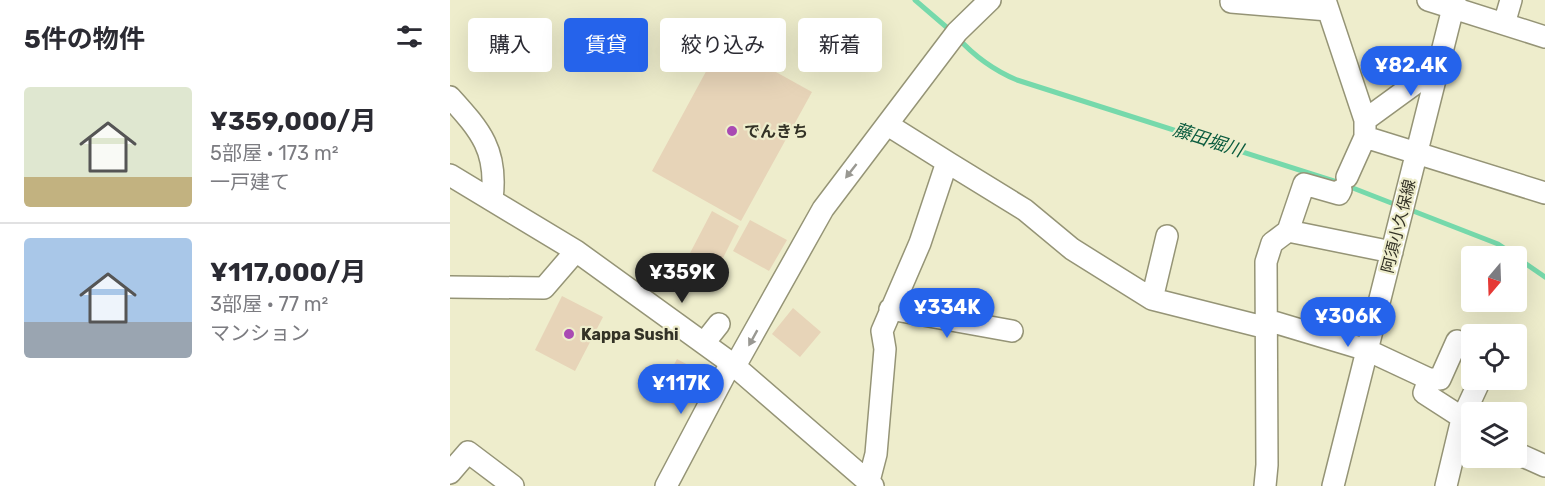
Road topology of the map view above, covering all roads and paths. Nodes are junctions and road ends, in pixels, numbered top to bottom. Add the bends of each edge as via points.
1 (990, 0) edge
2 (1428, 0) edge
3 (1511, 0) edge
4 (1231, 2) dead end
5 (1454, 4) edge
6 (1326, 5) edge
7 (1504, 24) junction
8 (1545, 37) edge
9 (1424, 77) dead end
10 (450, 97) edge
11 (888, 125) junction
12 (1365, 129) junction
13 (1417, 153) junction
14 (947, 162) junction
15 (450, 175) edge
16 (1545, 193) edge
17 (492, 199) junction
18 (1288, 231) junction
19 (1167, 236) dead end
20 (576, 251) junction
21 (1392, 252) junction
22 (450, 287) edge
23 (1152, 299) junction
24 (890, 309) junction
25 (719, 324) dead end
26 (1267, 324) junction
27 (1012, 331) dead end
28 (1457, 341) dead end
29 (704, 343) junction
30 (1367, 350) junction
31 (733, 365) junction
32 (1429, 378) junction
33 (1461, 418) edge
34 (1461, 440) edge
35 (1527, 458) edge
36 (1545, 466) edge
37 (450, 473) edge
38 (871, 484) edge
39 (513, 486) edge
40 (666, 486) edge
41 (1265, 486) edge
42 (1333, 486) edge
43 (1446, 486) edge

1 - 11 street via 953,38
2 - 5 street
3 - 7 street
4 - 6 street
5 - 7 street
5 - 13 street, 阿須小久保線
6 - 12 street
7 - 8 street
9 - 12 street
10 - 17 street via 478,129 492,157
11 - 14 street
11 -> 31 street via 823,209
12 - 13 street
12 - 18 street via 1339,194 1304,184
13 - 16 street
13 - 21 street, 阿須小久保線
14 - 23 street via 1025,210 1072,249
14 - 24 street via 920,243
15 - 17 street
17 - 20 street
18 - 21 street
18 - 26 street via 1272,243 1266,262
19 - 23 street
20 - 22 street via 544,288
20 - 29 street
21 - 30 street, 阿須小久保線
23 - 26 street
24 - 27 street
24 - 38 street via 882,331 885,350
25 - 29 street
26 - 30 street
26 - 41 street
28 - 32 street via 1440,379
29 - 31 street
30 - 32 street
30 - 42 street, 阿須小久保線
31 - 38 street
31 - 40 street
32 - 33 street via 1424,393
34 - 43 street
35 - 36 street
37 - 39 street via 468,452

